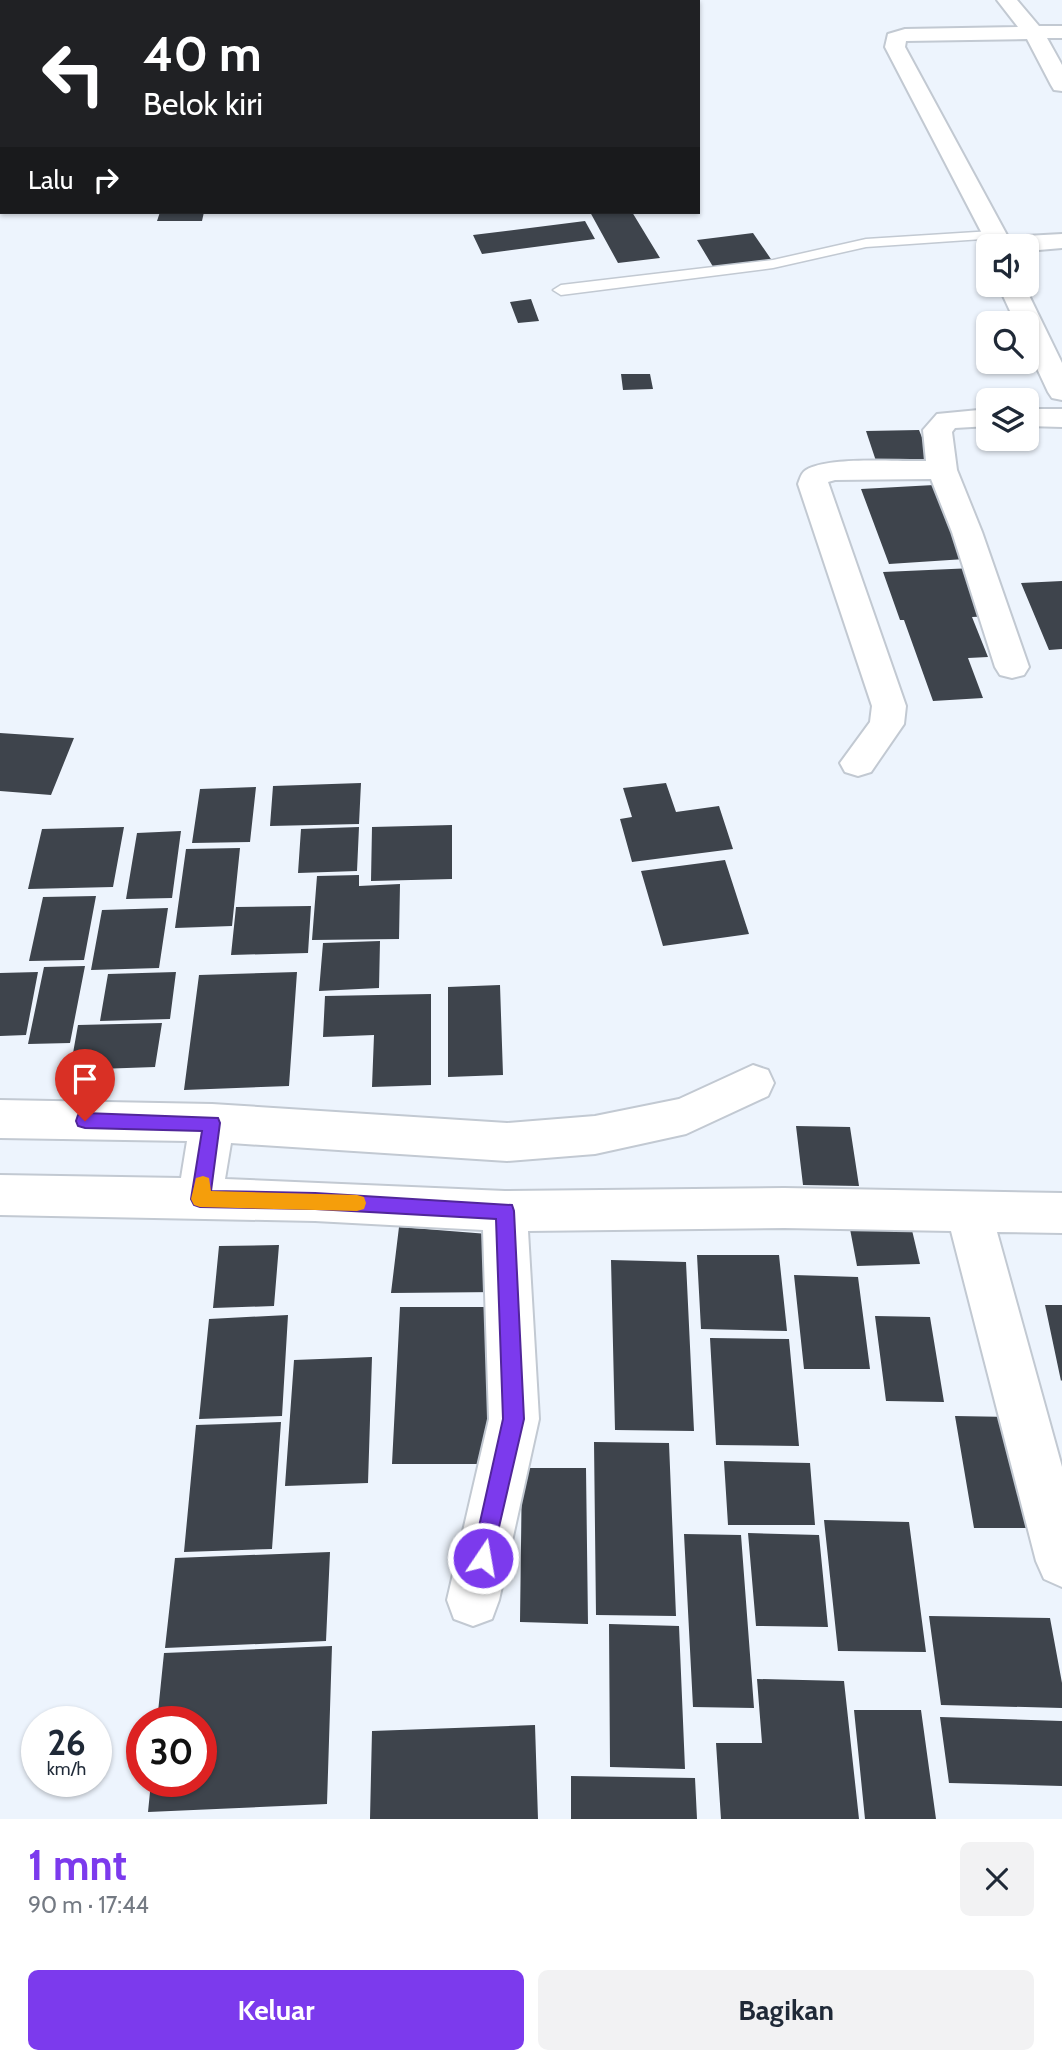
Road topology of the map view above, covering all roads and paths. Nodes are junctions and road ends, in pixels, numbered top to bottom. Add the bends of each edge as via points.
1 (1007, 0) edge
2 (1062, 32) edge
3 (1034, 33) junction
4 (1062, 85) edge
5 (993, 234) edge
6 (1039, 241) edge
7 (1062, 241) edge
8 (976, 242) edge
9 (561, 290) dead end
10 (1017, 297) edge
11 (1062, 392) edge
12 (1039, 417) edge
13 (976, 418) edge
14 (1062, 418) edge
15 (942, 470) junction
16 (1012, 667) dead end
17 (858, 763) dead end
18 (753, 1083) dead end
19 (0, 1119) edge
20 (212, 1123) junction
21 (0, 1195) edge
22 (200, 1199) junction
23 (505, 1211) junction
24 (969, 1213) junction
25 (1062, 1213) edge
26 (1062, 1561) edge
27 (474, 1600) dead end

1 - 3 street
2 - 3 street
3 - 4 street
3 - 5 street via 905,34 895,38 895,47
6 - 7 street
8 - 9 lane via 866,243 773,264
10 - 11 street
12 - 14 street
13 - 15 street via 947,420 937,430
15 - 16 street
15 - 17 street via 831,471 816,477 813,484 888,706 887,724
18 - 20 street via 686,1116 595,1135 507,1142
19 - 20 street
20 - 22 street
21 - 22 street
22 - 23 street
23 - 24 street via 784,1208
23 - 27 street via 514,1419
24 - 25 street
24 - 26 street

